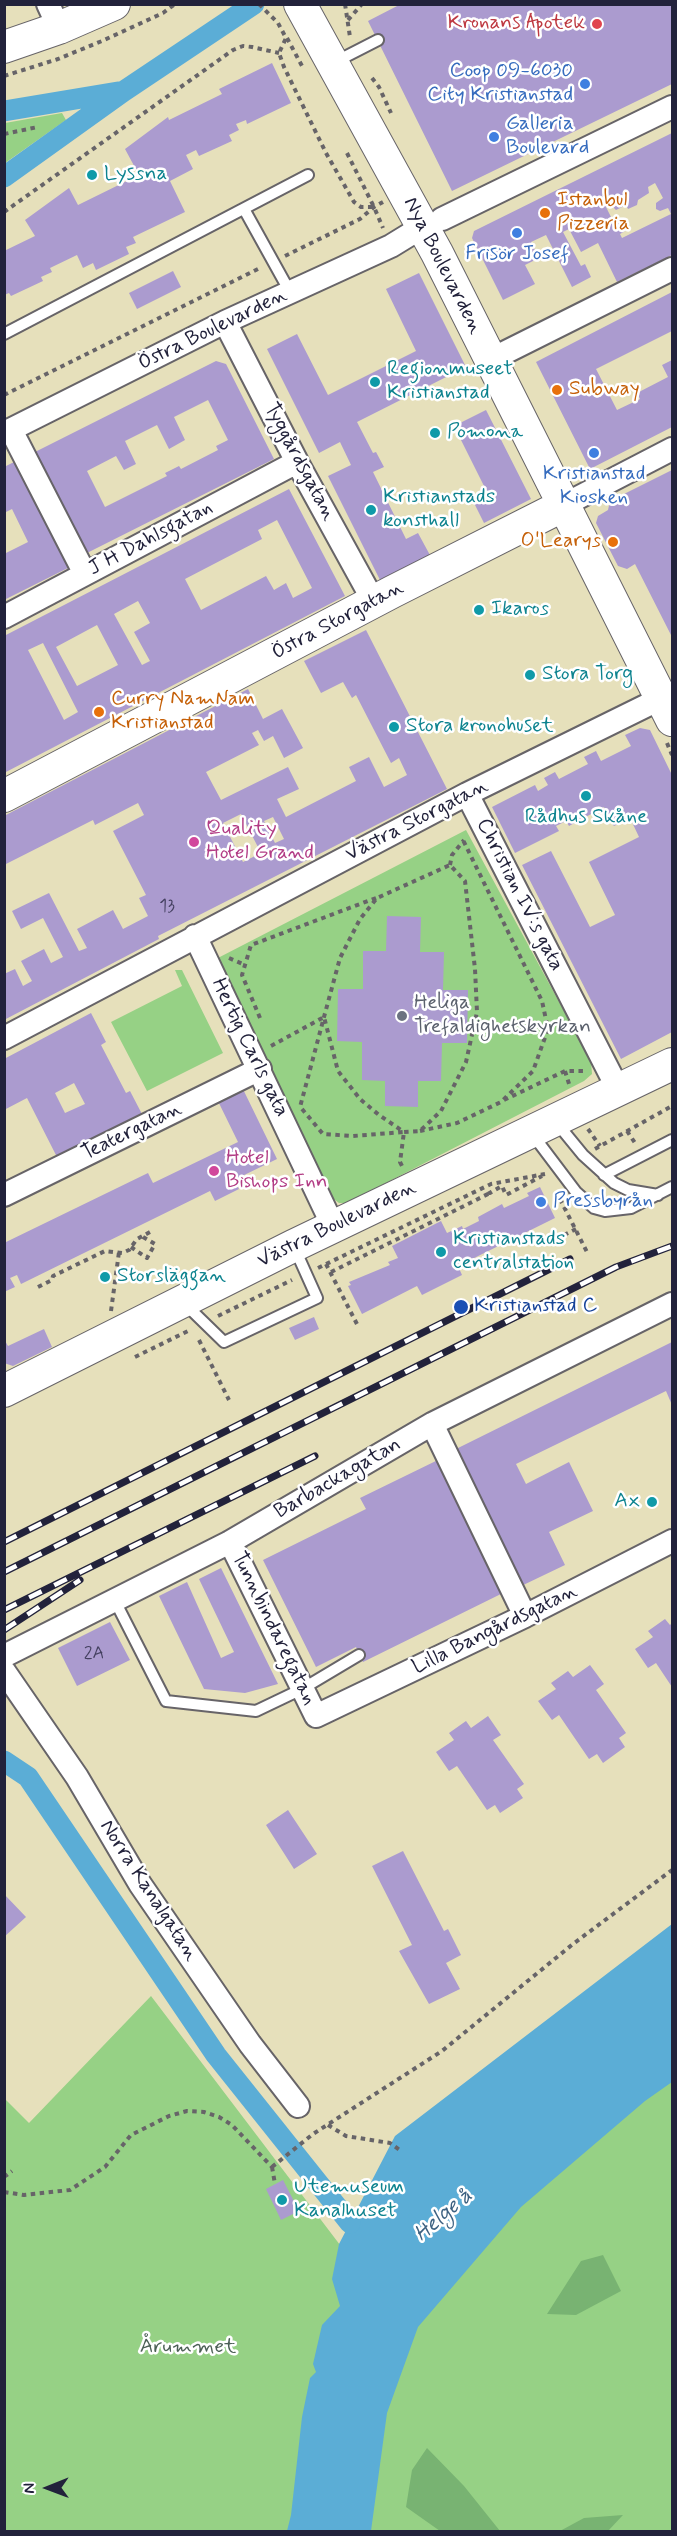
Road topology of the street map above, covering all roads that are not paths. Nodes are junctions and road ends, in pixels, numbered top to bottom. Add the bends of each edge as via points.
1 (114, 4) edge
2 (294, 10) edge
3 (53, 16) edge
4 (378, 40) dead end
5 (4, 47) edge
6 (332, 63) junction
7 (672, 107) edge
8 (308, 176) dead end
9 (244, 209) junction
10 (432, 223) junction
11 (672, 269) edge
12 (290, 292) junction
13 (225, 322) junction
14 (4, 334) edge
15 (490, 360) junction
16 (8, 431) edge
17 (672, 449) edge
18 (297, 462) junction
19 (564, 505) junction
20 (85, 574) junction
21 (374, 602) junction
22 (4, 617) edge
23 (669, 704) edge
24 (467, 794) junction
25 (4, 796) edge
26 (195, 936) junction
27 (4, 1038) edge
28 (265, 1057) junction
29 (672, 1064) edge
30 (619, 1091) junction
31 (542, 1125) junction
32 (672, 1140) edge
33 (604, 1175) junction
34 (672, 1187) edge
35 (4, 1195) edge
36 (658, 1195) junction
37 (311, 1245) junction
38 (672, 1304) edge
39 (193, 1312) junction
40 (4, 1390) edge
41 (432, 1424) junction
42 (672, 1541) edge
43 (230, 1542) junction
44 (115, 1601) junction
45 (525, 1616) junction
46 (359, 1655) dead end
47 (4, 1656) edge
48 (4, 1671) edge
49 (302, 1689) junction
50 (316, 1716) joint
51 (298, 2106) dead end

1 - 3 street
2 - 6 street, Nya Boulevarden
3 - 5 street
4 - 6 lane
6 - 10 street, Nya Boulevarden
7 - 10 street, Östra Boulevarden
8 - 9 lane
9 - 12 lane
9 - 14 lane
10 - 12 street, Östra Boulevarden
10 - 15 street, Nya Boulevarden
11 - 15 street
12 - 13 street, Östra Boulevarden
13 - 16 street, Östra Boulevarden
13 - 18 street, Tyggårdsgatan
15 - 19 street, Nya Boulevarden
16 - 20 street
17 - 19 street, Östra Storgatan
18 - 20 street, J H Dahlsgatan
18 - 21 street, Tyggårdsgatan
19 - 21 street, Östra Storgatan
19 - 23 street, Nya Boulevarden
20 - 22 street, J H Dahlsgatan
21 - 25 street, Östra Storgatan
23 - 24 street, Västra Storgatan
24 - 26 street, Västra Storgatan
24 - 30 street, Christian IV:s gata
26 - 27 street, Västra Storgatan
26 - 28 street, Hertig Carls gata
28 - 35 street, Teatergatan
28 - 37 street, Hertig Carls gata via 292,1136
29 - 30 street, Västra Boulevarden
30 - 31 street, Västra Boulevarden
31 - 33 lane
31 - 36 lane via 576,1192 594,1208 631,1208
31 - 37 street, Västra Boulevarden via 414,1188
32 - 33 lane
33 - 36 lane via 628,1191
34 - 36 lane
37 - 39 street, Västra Boulevarden
37 - 39 lane via 317,1298 224,1342
38 - 41 street, Barbackagatan
39 - 40 street, Västra Boulevarden via 124,1346
41 - 43 street, Barbackagatan
41 - 45 street
42 - 45 street, Lilla Bangårdsgatan
43 - 44 street, Barbackagatan
43 - 49 street, Tunnbindaregatan
44 - 47 street, Barbackagatan
44 - 49 lane via 166,1701 256,1711
45 - 50 street, Lilla Bangårdsgatan
46 - 49 lane
48 - 51 street, Norra Kanalgatan via 77,1777 140,1884 250,2044
49 - 50 street, Tunnbindaregatan

